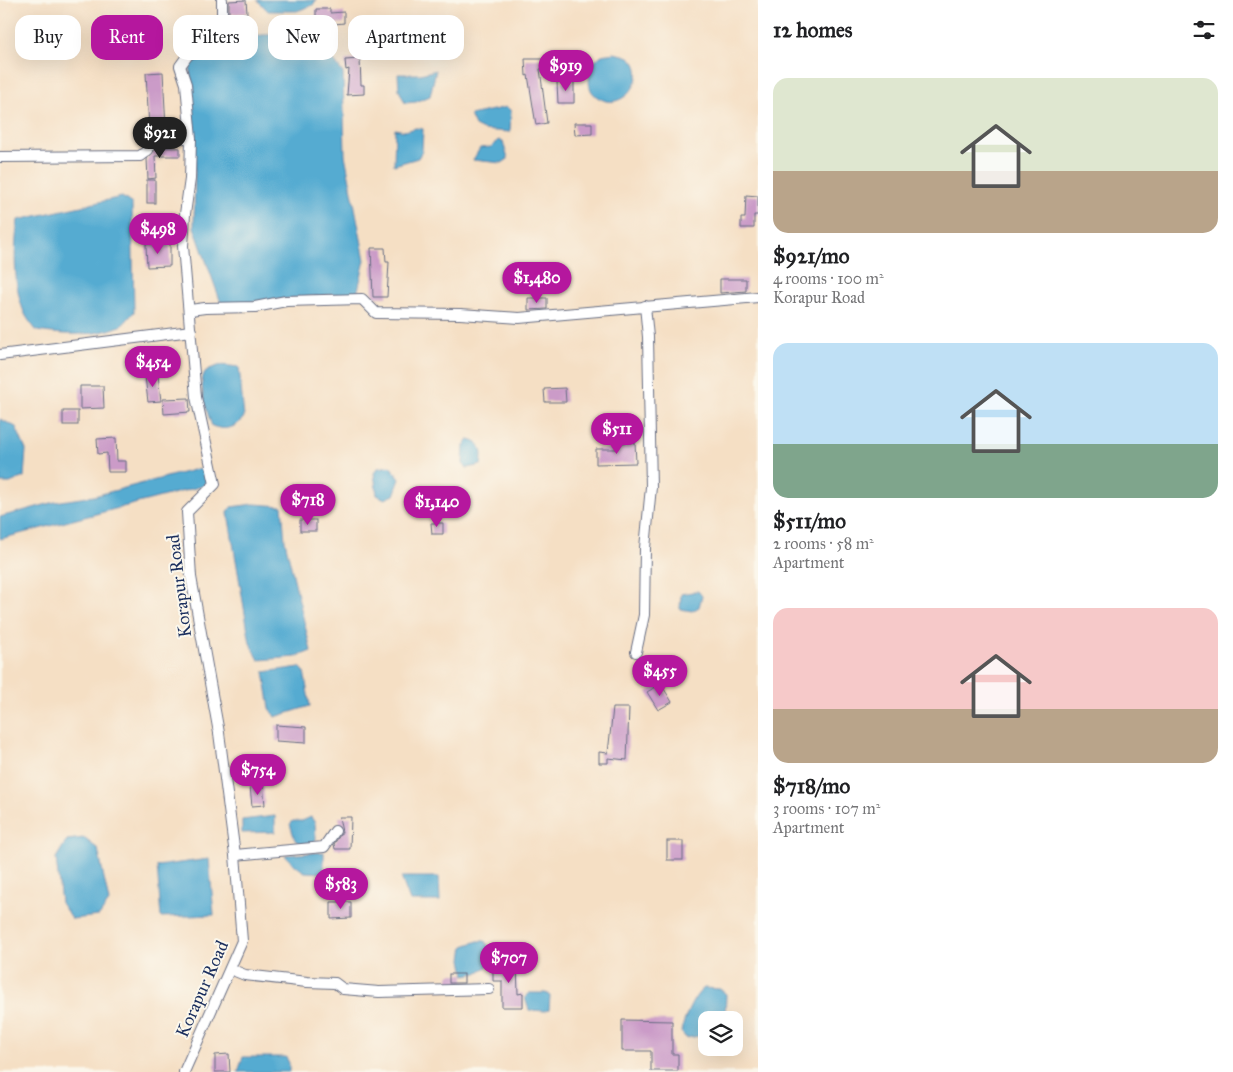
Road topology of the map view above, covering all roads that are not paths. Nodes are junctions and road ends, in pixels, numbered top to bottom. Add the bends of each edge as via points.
1 (222, 0) edge
2 (191, 138) junction
3 (0, 157) edge
4 (758, 297) edge
5 (645, 306) junction
6 (190, 310) junction
7 (191, 331) junction
8 (0, 355) edge
9 (636, 652) dead end
10 (335, 831) dead end
11 (235, 854) junction
12 (230, 969) junction
13 (489, 989) dead end
14 (184, 1072) edge

1 - 2 street, Korapur Road via 222,36 188,55 180,66 186,84
2 - 3 street via 155,133 148,150 140,156
2 - 6 street, Korapur Road via 183,246
4 - 5 street
5 - 6 street via 518,318 376,313 362,299 286,301 255,307
5 - 9 street via 651,487 645,548 644,615
6 - 7 street, Korapur Road
7 - 8 street
7 - 11 street, Korapur Road via 196,397 215,484 187,512 191,577 219,733
10 - 11 street via 324,847
11 - 12 street, Korapur Road via 242,941
12 - 13 street via 245,975 335,983 343,989 379,992
12 - 14 street, Korapur Road

